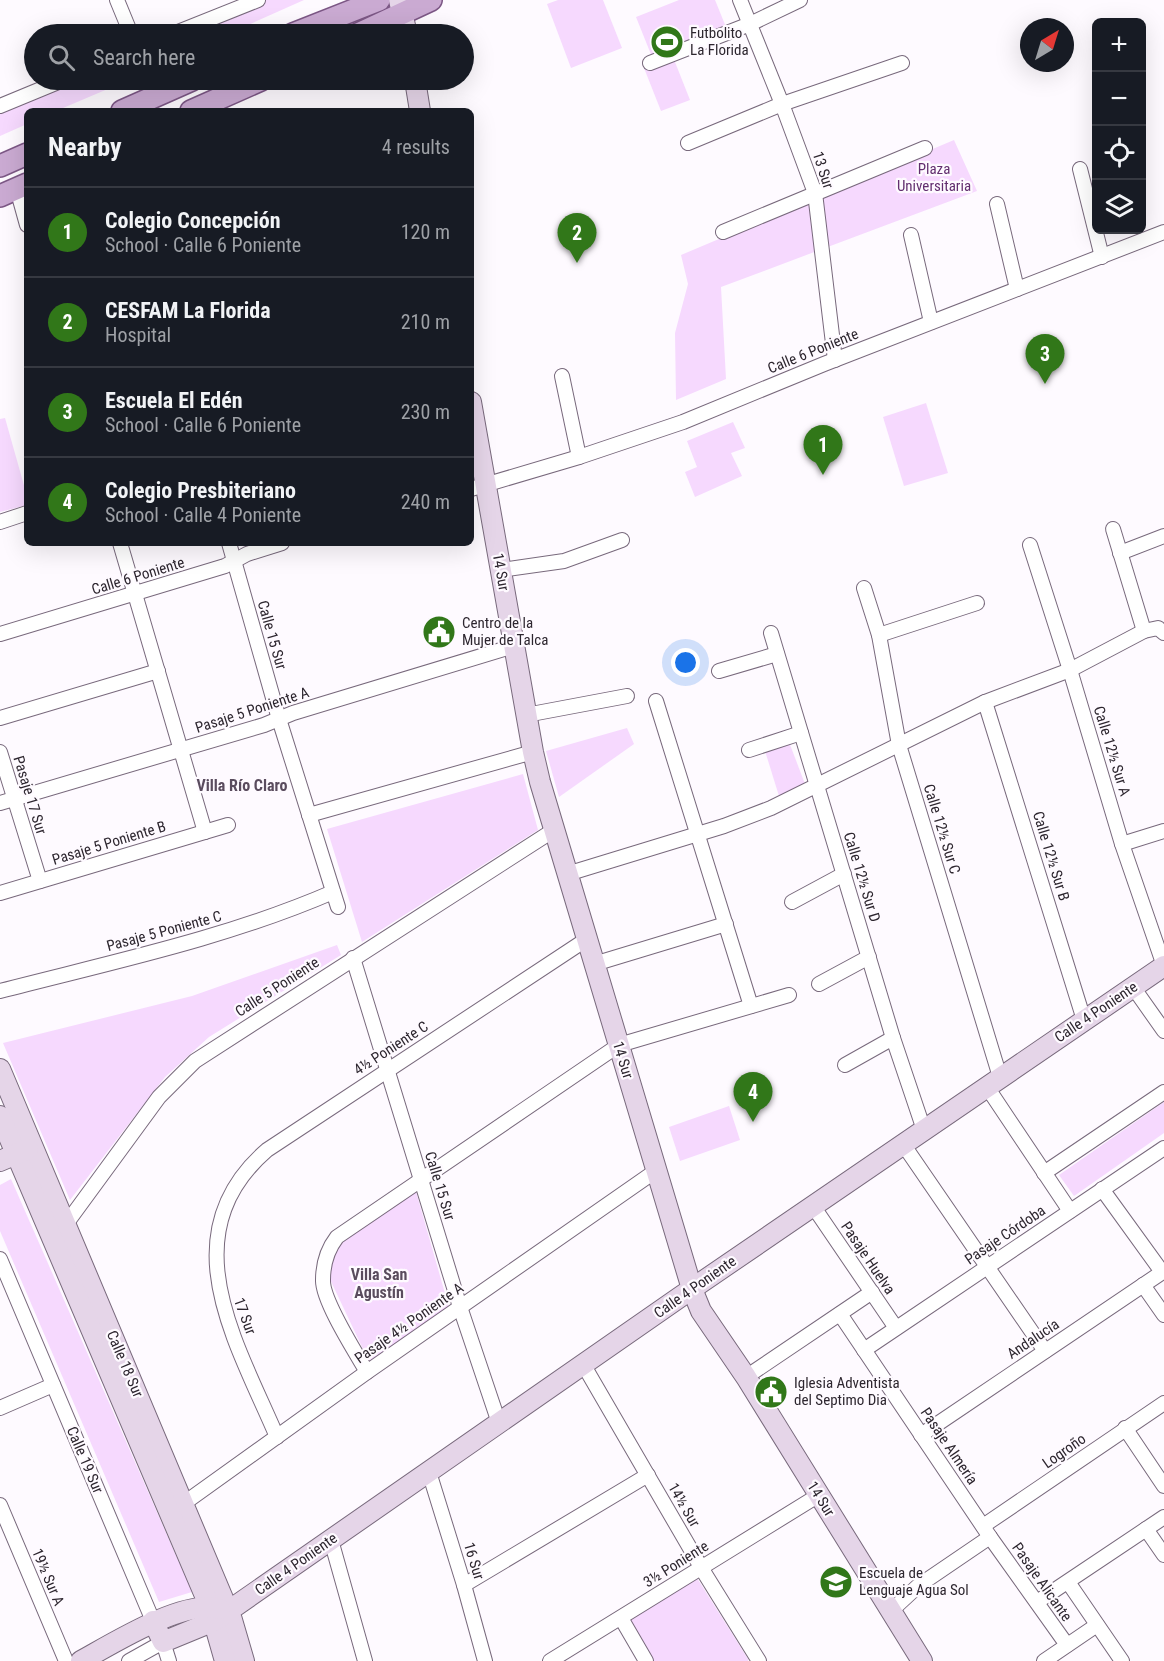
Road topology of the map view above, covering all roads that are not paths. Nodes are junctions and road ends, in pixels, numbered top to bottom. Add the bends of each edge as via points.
1 (117, 0) edge
2 (258, 0) edge
3 (379, 0) edge
4 (431, 0) edge
5 (740, 0) edge
6 (800, 0) edge
7 (401, 7) edge
8 (127, 24) edge
9 (198, 24) edge
10 (318, 24) edge
11 (374, 24) edge
12 (405, 24) edge
13 (750, 24) junction
14 (650, 63) dead end
15 (902, 63) dead end
16 (39, 90) edge
17 (149, 90) edge
18 (244, 90) edge
19 (417, 90) edge
20 (782, 104) junction
21 (0, 106) edge
22 (218, 106) edge
23 (126, 108) edge
24 (420, 108) edge
25 (688, 143) dead end
26 (925, 148) dead end
27 (24, 155) edge
28 (0, 166) edge
29 (1080, 169) dead end
30 (14, 190) edge
31 (814, 193) junction
32 (997, 204) dead end
33 (24, 217) edge
34 (723, 232) dead end
35 (1164, 232) edge
36 (911, 235) dead end
37 (1102, 257) junction
38 (1017, 289) junction
39 (931, 322) junction
40 (836, 360) junction
41 (562, 376) dead end
42 (474, 438) edge
43 (579, 457) junction
44 (478, 487) edge
45 (24, 514) edge
46 (0, 522) edge
47 (1113, 530) dead end
48 (1164, 536) edge
49 (622, 540) dead end
50 (1030, 545) dead end
51 (121, 546) edge
52 (230, 546) edge
53 (272, 546) edge
54 (1120, 554) junction
55 (234, 561) junction
56 (501, 570) junction
57 (864, 588) dead end
58 (134, 594) junction
59 (977, 603) dead end
60 (1144, 631) junction
61 (1163, 631) edge
62 (771, 633) dead end
63 (0, 634) edge
64 (879, 635) junction
65 (514, 646) junction
66 (777, 654) junction
67 (1070, 670) junction
68 (158, 671) junction
69 (719, 671) dead end
70 (627, 696) dead end
71 (656, 701) dead end
72 (985, 702) junction
73 (526, 715) junction
74 (0, 718) edge
75 (279, 719) junction
76 (801, 733) junction
77 (899, 745) junction
78 (181, 750) junction
79 (749, 750) dead end
80 (0, 752) edge
81 (533, 752) junction
82 (817, 787) junction
83 (7, 801) edge
84 (309, 815) junction
85 (228, 825) dead end
86 (554, 830) junction
87 (1164, 831) edge
88 (205, 832) junction
89 (699, 834) junction
90 (1122, 843) junction
91 (567, 874) junction
92 (844, 874) junction
93 (40, 881) junction
94 (333, 892) junction
95 (0, 893) edge
96 (792, 902) dead end
97 (338, 907) dead end
98 (726, 924) junction
99 (587, 939) junction
100 (869, 957) junction
101 (353, 958) junction
102 (594, 964) junction
103 (1164, 966) edge
104 (819, 984) dead end
105 (1133, 987) junction
106 (0, 991) edge
107 (789, 995) dead end
108 (751, 1006) junction
109 (1084, 1020) junction
110 (1164, 1031) edge
111 (893, 1038) junction
112 (619, 1046) junction
113 (845, 1065) dead end
114 (0, 1070) edge
115 (388, 1070) junction
116 (994, 1082) junction
117 (1164, 1092) edge
118 (0, 1116) edge
119 (924, 1130) junction
120 (903, 1144) junction
121 (1164, 1148) edge
122 (17, 1154) edge
123 (657, 1170) junction
124 (1044, 1173) junction
125 (420, 1180) junction
126 (1102, 1190) junction
127 (229, 1200) joint
128 (813, 1206) junction
129 (1070, 1211) junction
130 (66, 1224) junction
131 (0, 1259) edge
132 (986, 1268) junction
133 (1163, 1272) edge
134 (1143, 1285) junction
135 (6, 1288) edge
136 (692, 1289) junction
137 (872, 1292) junction
138 (460, 1307) junction
139 (840, 1314) junction
140 (1164, 1315) edge
141 (896, 1328) junction
142 (864, 1350) junction
143 (1045, 1352) junction
144 (583, 1364) junction
145 (367, 1372) junction
146 (746, 1377) junction
147 (53, 1385) junction
148 (1164, 1403) edge
149 (0, 1408) edge
150 (499, 1423) junction
151 (1125, 1428) junction
152 (921, 1435) junction
153 (277, 1437) junction
154 (429, 1472) junction
155 (648, 1475) junction
156 (1164, 1486) edge
157 (819, 1495) junction
158 (183, 1504) junction
159 (0, 1505) edge
160 (1164, 1517) edge
161 (1146, 1529) junction
162 (987, 1532) junction
163 (331, 1540) junction
164 (1164, 1555) edge
165 (701, 1568) junction
166 (1068, 1582) junction
167 (464, 1585) junction
168 (1037, 1602) junction
169 (891, 1611) junction
170 (217, 1612) junction
171 (621, 1618) junction
172 (153, 1621) junction
173 (1097, 1625) junction
174 (163, 1642) junction
175 (1067, 1646) junction
176 (66, 1661) edge
177 (81, 1661) edge
178 (129, 1661) edge
179 (169, 1661) edge
180 (225, 1661) edge
181 (244, 1661) edge
182 (364, 1661) edge
183 (485, 1661) edge
184 (550, 1661) edge
185 (646, 1661) edge
186 (759, 1661) edge
187 (922, 1661) edge
188 (1044, 1661) edge
189 (1122, 1661) edge

1 - 8 street
2 - 9 street
3 - 10 main road
4 - 7 main road
5 - 13 street, 13 Sur
6 - 13 street
7 - 11 main road
7 - 12 street
13 - 14 street
13 - 20 street, 13 Sur
15 - 20 street
16 - 21 street
17 - 23 main road
18 - 22 main road
19 - 24 street
20 - 25 street
20 - 31 street, 13 Sur
26 - 31 street
27 - 28 main road
29 - 37 street
30 - 33 street
31 - 34 street
31 - 40 street, 13 Sur
32 - 38 street
35 - 37 street, Calle 6 Poniente
36 - 39 street
37 - 38 street, Calle 6 Poniente
38 - 39 street, Calle 6 Poniente
39 - 40 street, Calle 6 Poniente
40 - 43 street, Calle 6 Poniente via 683,422
41 - 43 street
42 - 44 street, 14 Sur
43 - 44 street, Calle 6 Poniente
44 - 56 street, 14 Sur
45 - 46 street
47 - 54 street
48 - 54 street
49 - 56 street via 564,561
50 - 67 street, Calle 12½ Sur A
51 - 58 street
52 - 55 street, Calle 15 Sur
53 - 55 street, Calle 6 Poniente
54 - 60 street
55 - 58 street, Calle 6 Poniente
55 - 75 street, Calle 15 Sur
56 - 65 street, 14 Sur
57 - 64 street, Calle 12½ Sur C
58 - 63 street, Calle 6 Poniente
58 - 68 street
59 - 64 street
60 - 61 street
60 - 67 street
62 - 66 street, Calle 12½ Sur D
64 - 77 street, Calle 12½ Sur C
65 - 73 street, 14 Sur
65 - 75 street, Pasaje 5 Poniente A
66 - 69 street
66 - 76 street, Calle 12½ Sur D
67 - 72 street
67 - 90 street, Calle 12½ Sur A
68 - 74 street
68 - 78 street
70 - 73 street
71 - 89 street
72 - 77 street
72 - 109 street, Calle 12½ Sur B
73 - 81 street, 14 Sur
75 - 78 street, Pasaje 5 Poniente A
75 - 84 street, Calle 15 Sur
76 - 79 street
76 - 82 street, Calle 12½ Sur D
77 - 82 street
77 - 116 street, Calle 12½ Sur C
78 - 83 street, Pasaje 5 Poniente A
78 - 88 street
80 - 83 street, Pasaje 17 Sur
81 - 84 street
81 - 86 street, 14 Sur
82 - 89 street
82 - 92 street, Calle 12½ Sur D
83 - 93 street, Pasaje 17 Sur
84 - 94 street, Calle 15 Sur
85 - 88 street, Pasaje 5 Poniente B
86 - 91 street, 14 Sur
86 - 101 street, Calle 5 Poniente
87 - 90 street
88 - 93 street, Pasaje 5 Poniente B
89 - 91 street
89 - 98 street
90 - 103 street, Calle 12½ Sur A
91 - 99 street, 14 Sur
92 - 96 street
92 - 100 street, Calle 12½ Sur D
93 - 95 street, Pasaje 5 Poniente B
94 - 97 street, Calle 15 Sur
94 - 106 street, Pasaje 5 Poniente C via 227,932
98 - 102 street
98 - 108 street
99 - 102 street, 14 Sur
99 - 115 street, 4½ Poniente C
100 - 104 street
100 - 111 street, Calle 12½ Sur D
101 - 115 street, Calle 15 Sur
101 - 130 street, Calle 5 Poniente via 211,1049 180,1074
102 - 112 street, 14 Sur
103 - 105 street, Calle 4 Poniente
105 - 109 street, Calle 4 Poniente
105 - 110 street
107 - 108 street
108 - 112 street
109 - 116 street, Calle 4 Poniente
111 - 113 street
111 - 119 street, Calle 12½ Sur D
112 - 123 street, 14 Sur
112 - 125 street
114 - 122 street, Calle 18 Sur
115 - 125 street, Calle 15 Sur
115 - 127 street, 4½ Poniente C via 267,1150 248,1169
116 - 119 street, Calle 4 Poniente
116 - 124 street, Calle 12½ Sur C
117 - 124 street
118 - 122 street, Calle 18 Sur
119 - 120 street, Calle 4 Poniente
120 - 128 street, Calle 4 Poniente
120 - 132 street
121 - 126 street, Pasaje Córdoba
122 - 130 street, Calle 18 Sur
122 - 170 street, Calle 18 Sur
123 - 136 street, 14 Sur
123 - 138 street, Pasaje 4½ Poniente A
124 - 129 street, Calle 12½ Sur C
125 - 138 street, Calle 15 Sur
125 - 145 street via 337,1237 327,1250 322,1282 336,1319
126 - 129 street, Pasaje Córdoba
126 - 133 street
127 - 153 street, 17 Sur via 216,1250 219,1291 228,1322
128 - 136 street, Calle 4 Poniente
128 - 137 street, Pasaje Huelva
129 - 132 street, Pasaje Córdoba
130 - 158 street, Calle 18 Sur
131 - 135 street, Calle 19 Sur
132 - 141 street, Pasaje Córdoba
132 - 143 street
133 - 134 street, Andalucía
134 - 140 street
134 - 143 street, Andalucía
135 - 147 street, Calle 19 Sur
136 - 144 street, Calle 4 Poniente
136 - 146 street, 14 Sur via 701,1311
137 - 139 street
137 - 141 street, Pasaje Huelva
138 - 145 street, Pasaje 4½ Poniente A
138 - 150 street, Calle 15 Sur
139 - 142 street, Pasaje Almería
139 - 146 street
141 - 142 street, Pasaje Córdoba
142 - 152 street, Pasaje Almería
143 - 152 street, Andalucía
144 - 150 street, Calle 4 Poniente
144 - 155 street, 14½ Sur
145 - 153 street, Pasaje 4½ Poniente A
146 - 157 street, 14 Sur
147 - 149 street
147 - 172 street, Calle 19 Sur
148 - 151 street, Logroño
150 - 154 street, Calle 4 Poniente
151 - 156 street
151 - 162 street, Logroño
152 - 162 street, Pasaje Almería
153 - 158 street, Pasaje 4½ Poniente A
154 - 163 street, Calle 4 Poniente
154 - 167 street, 16 Sur
155 - 165 street, 14½ Sur
155 - 167 street
157 - 165 street, 3½ Poniente
157 - 169 street, 14 Sur
158 - 170 street, Calle 18 Sur
159 - 176 street, 19½ Sur A
160 - 161 street
161 - 164 street
161 - 166 street
162 - 168 street, Pasaje Alicante
162 - 169 street, Logroño
163 - 170 street, Calle 4 Poniente
163 - 182 street
165 - 171 street, 3½ Poniente
165 - 186 street, 14½ Sur
166 - 168 street
166 - 173 street
167 - 183 street, 16 Sur
168 - 175 street, Pasaje Alicante
169 - 187 street, 14 Sur
170 - 172 street, Calle 4 Poniente
170 - 174 street, Calle 4 Poniente
170 - 180 street, Calle 18 Sur
170 - 181 street, Calle 18 Sur
171 - 184 street, 3½ Poniente
171 - 185 street
172 - 174 street, Calle 19 Sur
172 - 177 street, Calle 4 Poniente
173 - 175 street
173 - 189 street
174 - 178 street, Calle 4 Poniente
174 - 179 street, Calle 19 Sur
175 - 188 street

